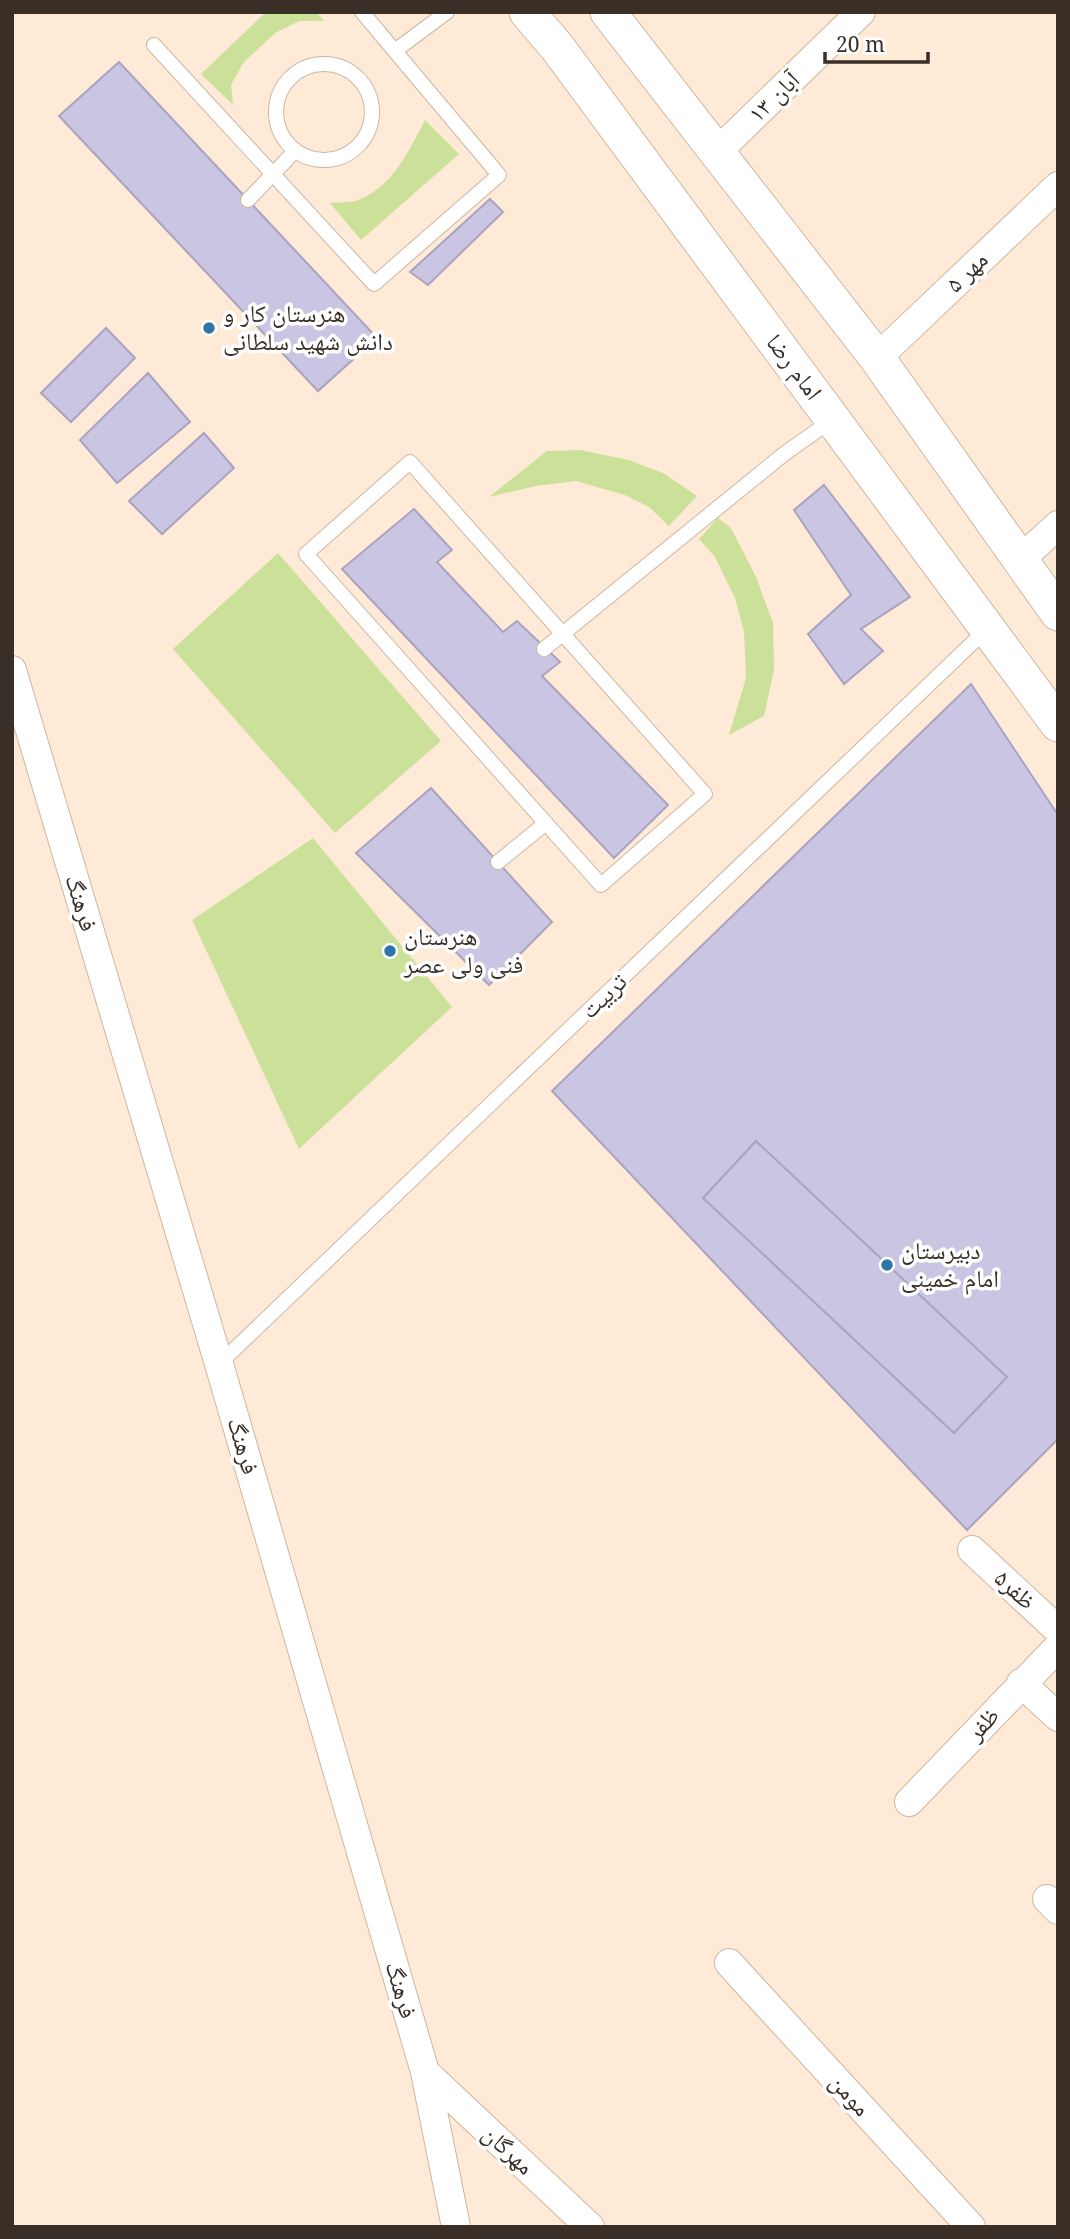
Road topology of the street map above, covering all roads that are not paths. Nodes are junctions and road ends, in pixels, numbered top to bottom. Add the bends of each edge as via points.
1 (362, 12) edge
2 (447, 12) edge
3 (527, 12) edge
4 (608, 12) edge
5 (861, 12) edge
6 (154, 46) dead end
7 (396, 50) junction
8 (295, 151) junction
9 (717, 152) junction
10 (273, 175) junction
11 (1058, 186) edge
12 (248, 200) dead end
13 (877, 358) junction
14 (833, 419) junction
15 (1058, 525) edge
16 (1021, 559) junction
17 (1058, 613) edge
18 (988, 628) junction
19 (562, 634) junction
20 (544, 649) dead end
21 (12, 670) edge
22 (1058, 724) edge
23 (546, 823) junction
24 (498, 862) dead end
25 (219, 1364) junction
26 (972, 1550) dead end
27 (1058, 1630) edge
28 (1058, 1647) edge
29 (1021, 1683) junction
30 (1058, 1717) edge
31 (909, 1802) dead end
32 (729, 1963) dead end
33 (425, 2072) junction
34 (456, 2227) edge
35 (590, 2227) edge
36 (971, 2227) edge

1 - 7 lane
2 - 7 lane
3 - 14 street, امام رضا
4 - 9 street
5 - 9 street, ۱۳ آبان
6 - 10 lane
7 - 10 lane via 499,175 374,284
8 - 8 lane via 325,160 355,150 365,138 373,107 369,92 347,69 316,65 288,80 276,109 277,125
8 - 10 lane
9 - 13 street
10 - 12 lane
11 - 13 street, ۵ مهر
13 - 16 street
14 - 18 street, امام رضا
14 - 19 lane
15 - 16 street
16 - 17 street
18 - 22 street, امام رضا
18 - 25 lane, تربیت
19 - 20 lane
19 - 23 lane via 705,794 601,885
19 - 23 lane via 410,462 306,554
21 - 25 street, فرهنگ
23 - 24 lane
25 - 33 street, فرهنگ
26 - 27 street, ظفر۵
28 - 29 street, ظفر
29 - 30 street
29 - 31 street, ظفر
32 - 36 street, مومن
33 - 34 street, فرهنگ
33 - 35 street, مهرگان

